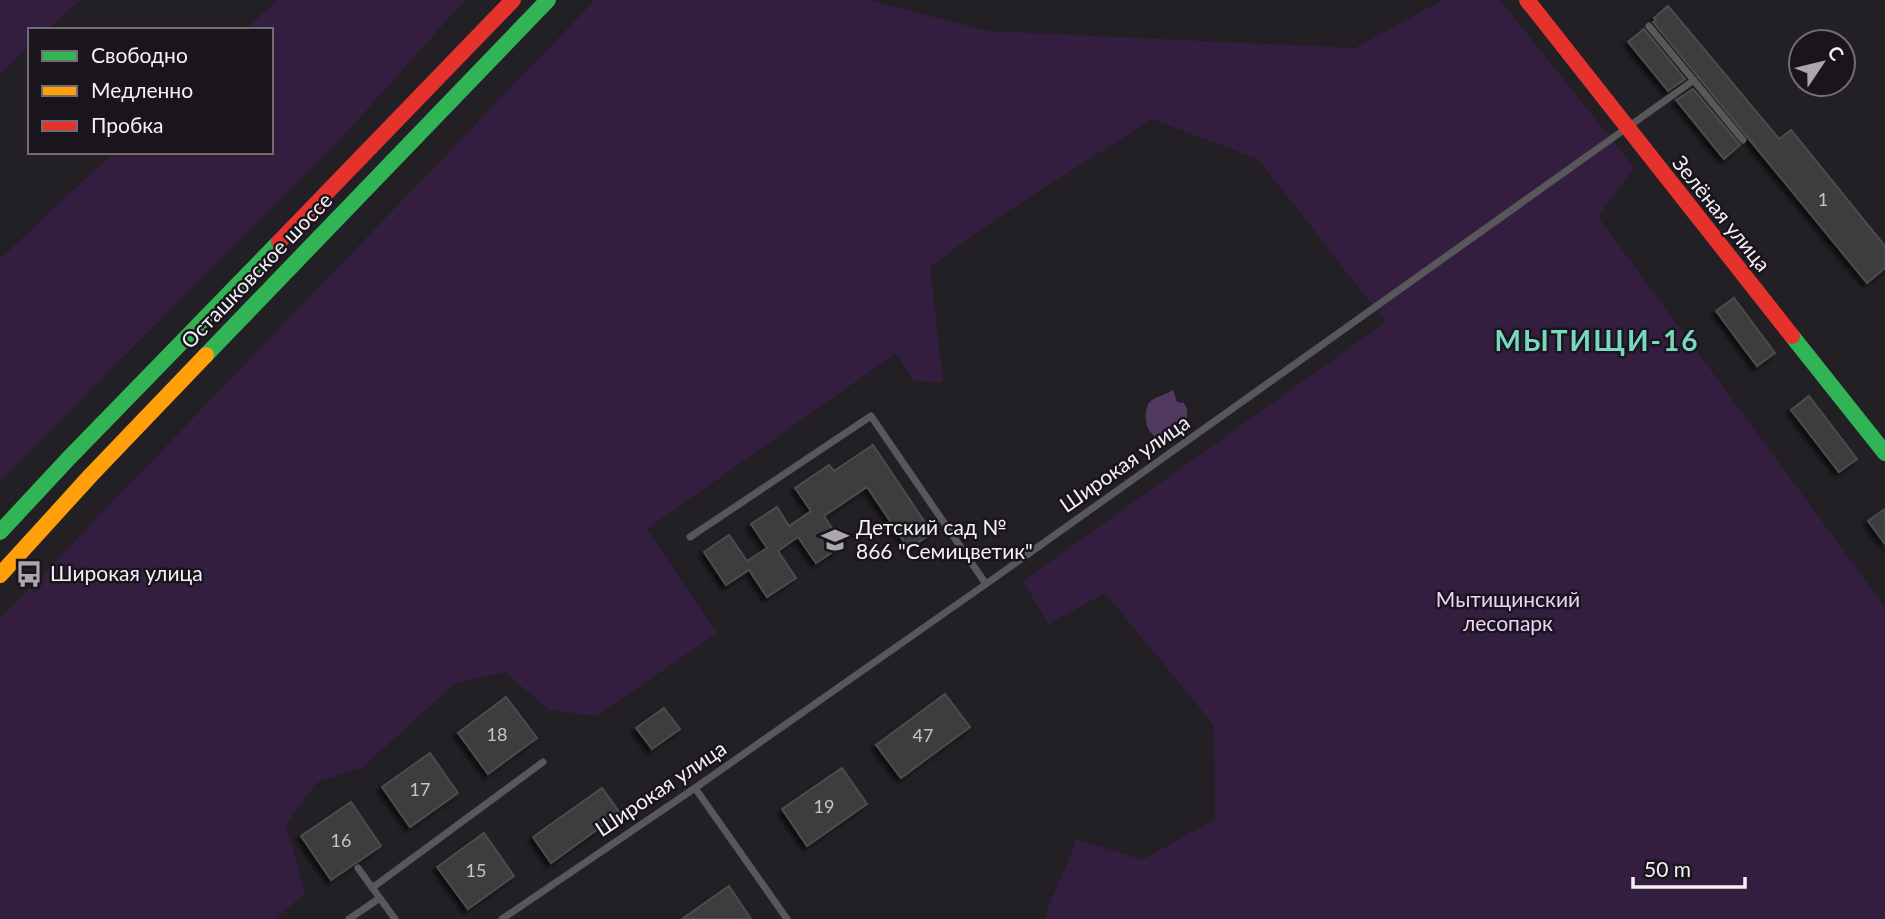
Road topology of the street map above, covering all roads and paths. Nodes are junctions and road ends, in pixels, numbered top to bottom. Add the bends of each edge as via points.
1 (513, 0) edge
2 (548, 0) edge
3 (1527, 0) edge
4 (1649, 26) dead end
5 (1694, 80) junction
6 (1627, 129) junction
7 (1743, 140) dead end
8 (1885, 453) edge
9 (0, 532) edge
10 (690, 537) dead end
11 (0, 575) edge
12 (986, 584) junction
13 (543, 762) dead end
14 (695, 788) junction
15 (358, 868) dead end
16 (372, 888) junction
17 (380, 898) junction
18 (349, 919) edge
19 (395, 919) edge
20 (502, 919) edge
21 (787, 919) edge

1 - 9 main road, Осташковское шоссе
2 - 11 main road, Осташковское шоссе
3 - 6 main road, Зелёная улица
4 - 5 lane
5 - 6 lane, Широкая улица
5 - 7 lane
6 - 8 main road, Зелёная улица
6 - 12 lane, Широкая улица
10 - 12 lane via 871,415
12 - 14 lane, Широкая улица
13 - 16 lane
14 - 20 lane, Широкая улица
14 - 21 lane
15 - 16 lane
16 - 17 lane
17 - 18 lane
17 - 19 lane

